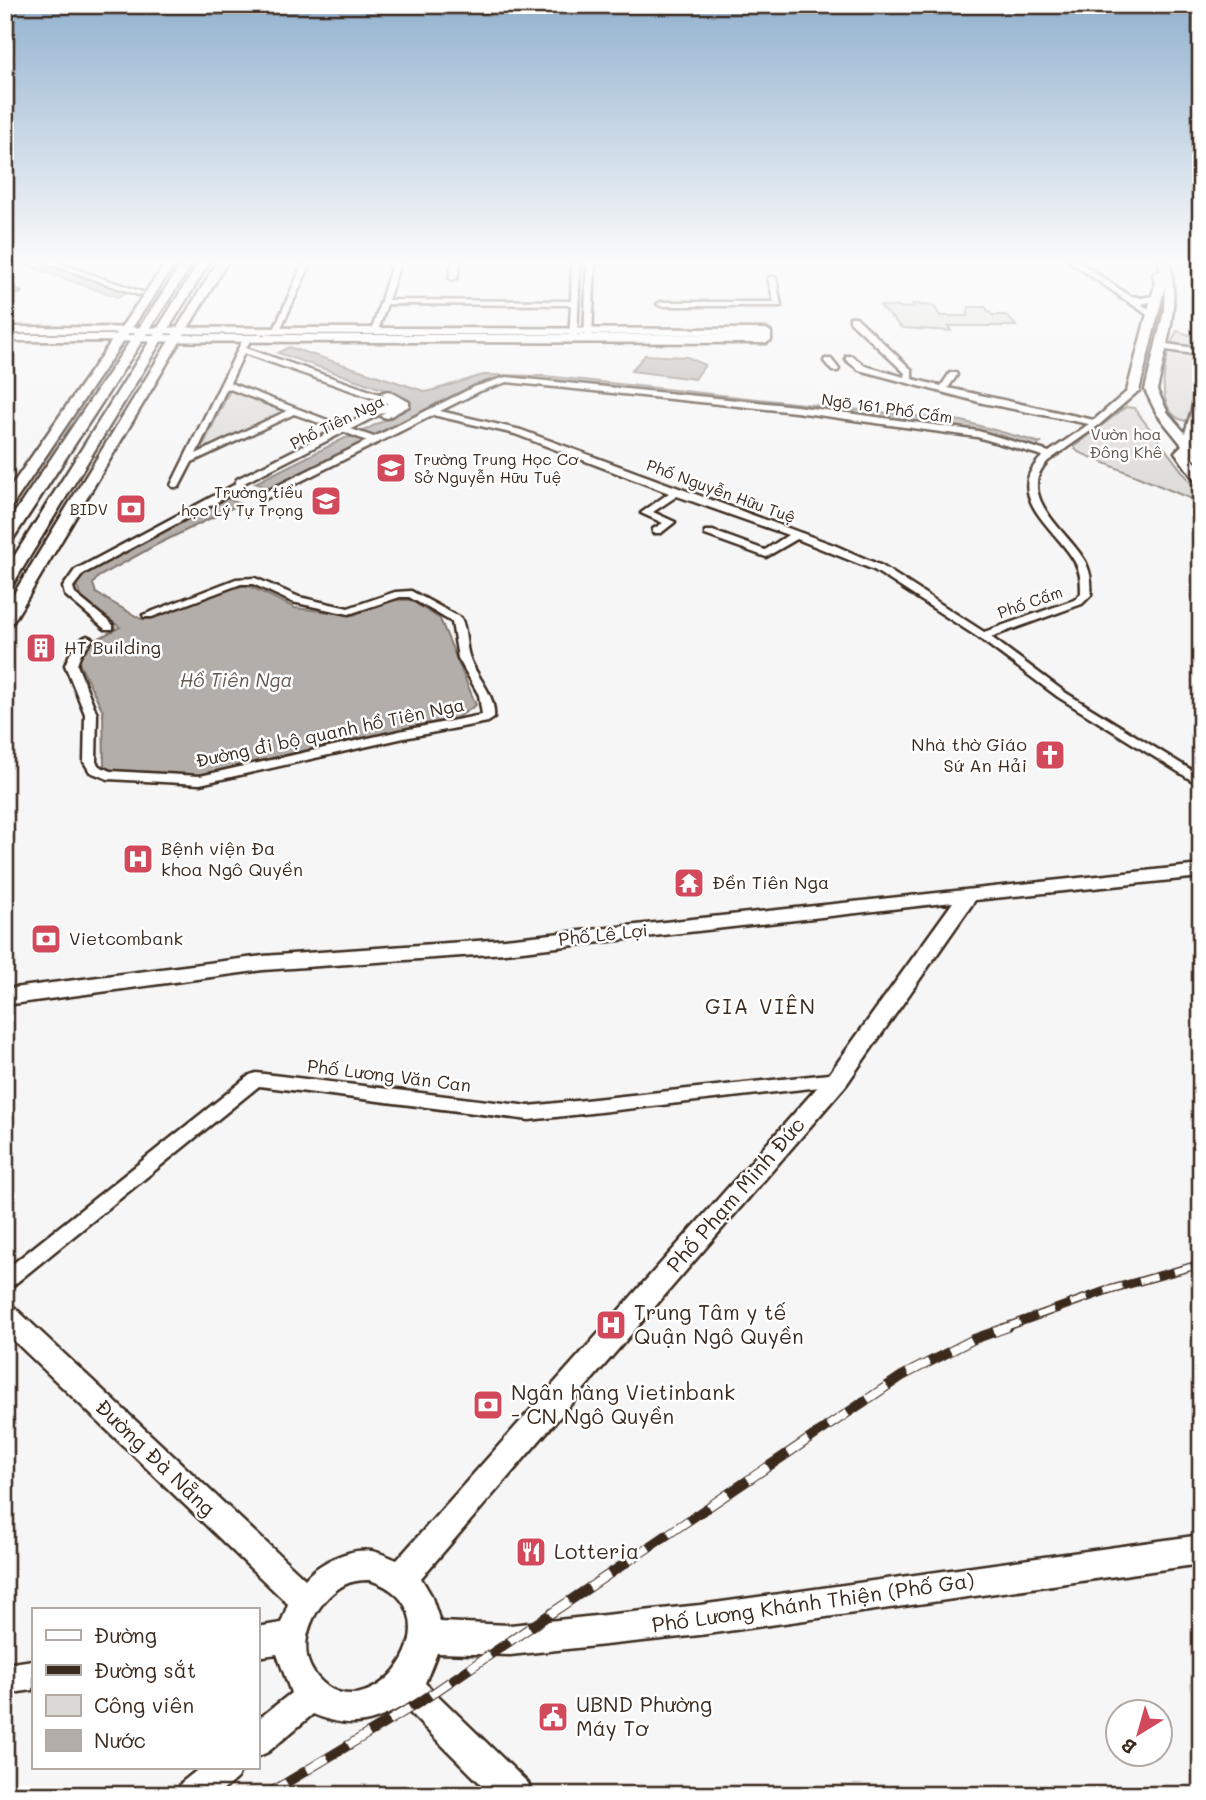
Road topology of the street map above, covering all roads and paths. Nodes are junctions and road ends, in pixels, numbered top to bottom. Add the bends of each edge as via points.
1 (113, 345) edge
2 (135, 345) edge
3 (153, 345) edge
4 (173, 345) edge
5 (245, 345) joint
6 (880, 345) edge
7 (1147, 345) edge
8 (1160, 346) joint
9 (1201, 352) edge
10 (849, 358) dead end
11 (828, 360) dead end
12 (835, 369) dead end
13 (953, 375) dead end
14 (908, 380) junction
15 (226, 385) junction
16 (944, 388) junction
17 (1151, 390) junction
18 (1139, 399) junction
19 (1201, 399) edge
20 (295, 410) junction
21 (433, 412) junction
22 (1096, 423) junction
23 (349, 431) junction
24 (376, 440) junction
25 (1187, 451) junction
26 (1050, 455) junction
27 (190, 460) junction
28 (1201, 460) edge
29 (1201, 479) edge
30 (20, 484) junction
31 (42, 484) junction
32 (176, 485) dead end
33 (676, 492) junction
34 (262, 497) dead end
35 (5, 506) edge
36 (657, 531) dead end
37 (709, 533) dead end
38 (796, 535) junction
39 (5, 540) edge
40 (5, 584) edge
41 (148, 615) dead end
42 (5, 622) edge
43 (109, 627) dead end
44 (983, 636) junction
45 (87, 639) dead end
46 (1201, 782) edge
47 (1201, 871) edge
48 (969, 894) junction
49 (5, 997) edge
50 (838, 1079) junction
51 (5, 1281) edge
52 (5, 1315) edge
53 (1201, 1549) edge
54 (402, 1577) junction
55 (305, 1600) junction
56 (292, 1637) junction
57 (425, 1637) junction
58 (259, 1642) edge
59 (32, 1675) edge
60 (5, 1679) edge
61 (405, 1683) junction
62 (312, 1695) junction
63 (259, 1739) edge
64 (224, 1769) edge
65 (193, 1795) edge
66 (516, 1795) edge

1 - 30 main road
2 - 31 main road
3 - 40 main road
4 - 42 main road
5 - 15 street
5 - 23 street, Phố Tiên Nga via 392,403
6 - 14 street via 909,372
7 - 18 street
8 - 9 street
8 - 17 street
10 - 14 street via 862,368
11 - 12 street
13 - 16 street
14 - 16 street
15 - 20 street
15 - 27 street
16 - 22 street
17 - 18 street
17 - 25 street
18 - 22 street, Phố Cấm
18 - 25 street
19 - 25 street
20 - 23 street
20 - 27 street
21 - 24 street, Ngõ 161 Phố Cấm
21 - 26 street, Ngõ 161 Phố Cấm via 506,379 900,422 978,434
21 - 33 street, Phố Nguyễn Hữu Tuệ via 518,432
22 - 26 street, Phố Cấm
23 - 24 street
23 - 43 street, Phố Tiên Nga via 240,481 238,487 79,572 68,587 70,595
24 - 34 street, Ngõ 161 Phố Cấm
25 - 28 street
25 - 29 street
26 - 44 street, Phố Cấm via 1031,481 1033,496 1085,571 1086,595 1078,602
27 - 32 street
30 - 31 main road
30 - 35 main road
31 - 39 main road
33 - 36 street via 646,513 670,522
33 - 38 street, Phố Nguyễn Hữu Tuệ
37 - 38 street via 766,554
38 - 44 street, Phố Nguyễn Hữu Tuệ via 878,568
41 - 45 street, Đường đi bộ quanh hồ Tiên Nga via 240,581 255,581 306,603 349,611 411,594 457,620 464,657 486,699 488,718 200,780 108,775 90,762 92,714 71,665
44 - 46 street, Phố Cấm via 1062,695
47 - 48 street, Phố Lê Lợi
48 - 49 street, Phố Lê Lợi via 505,946 263,963
48 - 50 street, Phố Phạm Minh Đức
50 - 51 street, Phố Lương Văn Can via 529,1113 256,1079
50 - 54 street, Phố Phạm Minh Đức
52 - 55 street, Đường Đà Nẵng
53 - 57 street, Phố Lương Khánh Thiện (Phố Ga) via 700,1620 510,1640
54 - 55 street via 370,1565 352,1567 334,1574
54 - 57 street via 416,1592 424,1614
55 - 56 street
56 - 58 street
56 - 62 street via 295,1669
57 - 61 street via 417,1665
59 - 60 street
61 - 62 street via 385,1700 354,1710 338,1709
61 - 66 street
62 - 63 street
64 - 65 street

